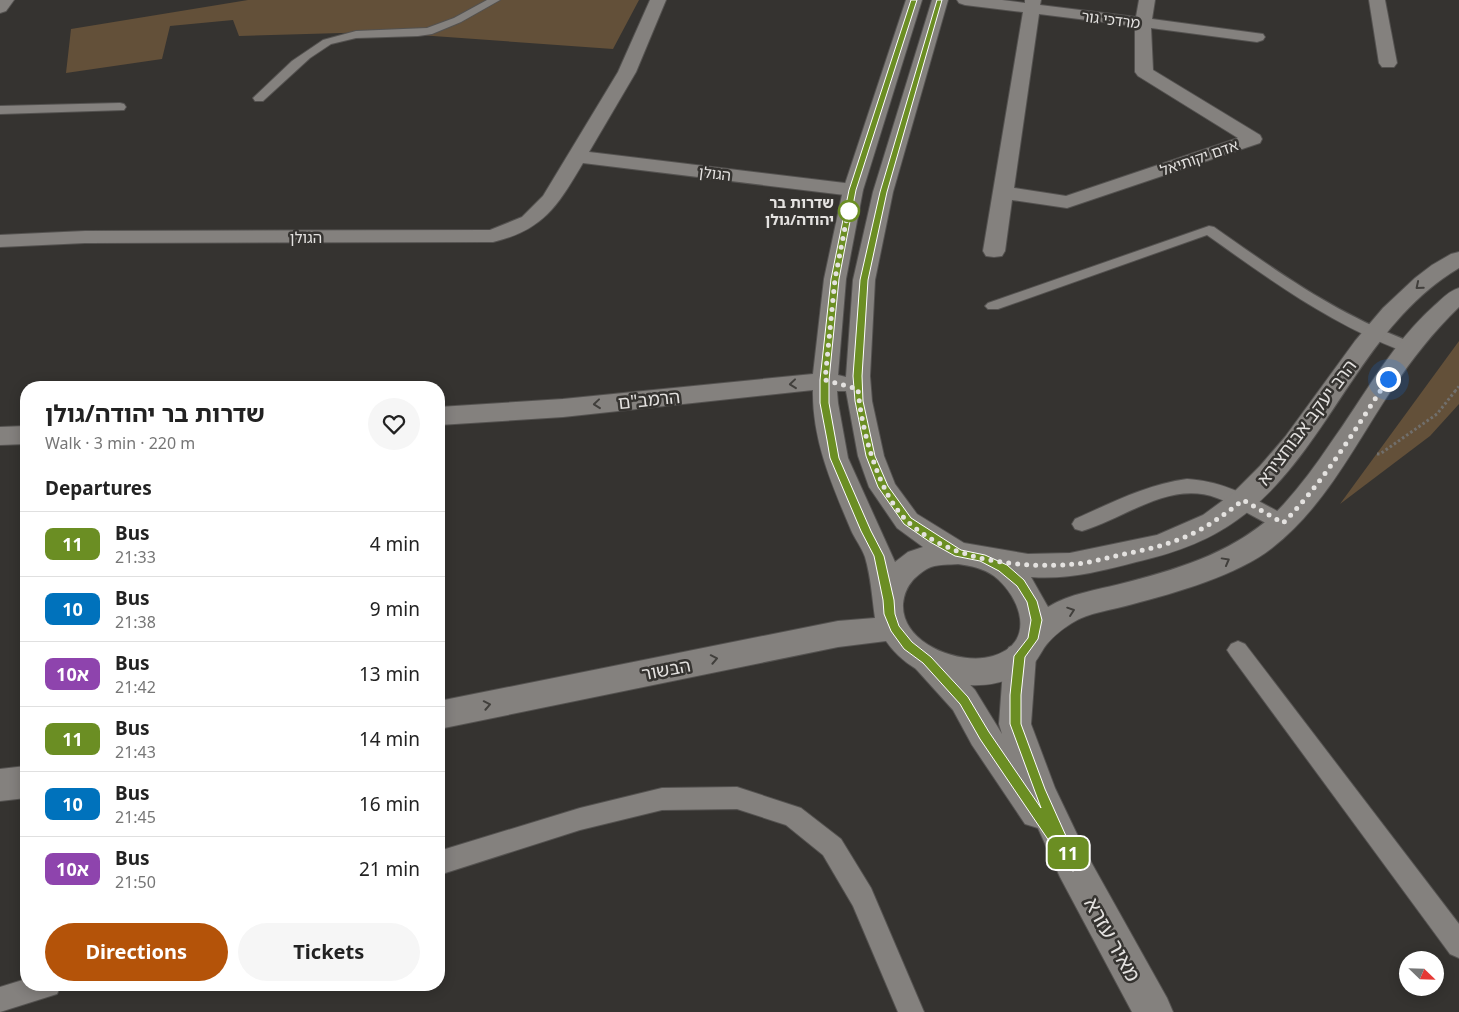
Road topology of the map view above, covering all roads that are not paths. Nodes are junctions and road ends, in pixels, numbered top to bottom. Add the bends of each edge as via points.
1 (6, 0) edge
2 (495, 0) edge
3 (658, 0) edge
4 (914, 0) edge
5 (940, 0) edge
6 (965, 0) edge
7 (1147, 0) edge
8 (1377, 0) edge
9 (1033, 4) edge
10 (0, 8) edge
11 (1144, 23) junction
12 (1257, 37) dead end
13 (1388, 63) dead end
14 (259, 98) dead end
15 (120, 107) dead end
16 (0, 110) edge
17 (576, 156) junction
18 (853, 190) junction
19 (1004, 193) junction
20 (0, 241) edge
21 (994, 251) dead end
22 (1459, 259) edge
23 (1459, 295) edge
24 (993, 306) dead end
25 (1372, 334) junction
26 (1408, 347) junction
27 (825, 380) junction
28 (858, 389) junction
29 (445, 416) edge
30 (20, 435) edge
31 (0, 436) edge
32 (1243, 500) junction
33 (1283, 523) junction
34 (1082, 524) dead end
35 (970, 555) junction
36 (892, 614) junction
37 (1026, 648) junction
38 (1238, 650) dead end
39 (927, 660) junction
40 (445, 713) edge
41 (20, 783) edge
42 (0, 785) edge
43 (445, 861) edge
44 (1073, 865) junction
45 (1459, 945) edge
46 (29, 991) edge
47 (0, 1000) edge
48 (911, 1012) edge
49 (1153, 1012) edge

1 - 10 street
2 - 14 lane via 427,31 338,38 307,56
3 - 17 street, הגולן via 628,72
4 - 18 street
5 - 28 street via 884,192 864,280
6 - 9 street, מרדכי גור
7 - 11 street
8 - 13 street
9 - 11 street, מרדכי גור
9 - 19 street
11 - 12 street, מרדכי גור
11 - 19 street, אדם יקותיאל via 1144,72 1252,139 1068,202
15 - 16 lane
17 - 18 street, הגולן
17 - 20 street, הגולן via 551,200 529,221 492,236 95,237
18 - 27 street via 835,279
19 - 21 street
22 -> 25 street, הרב יעקב אבוחצירא via 1439,269 1405,298
23 - 26 street via 1439,311
24 - 25 lane via 1209,230 1306,297
25 - 26 lane
25 - 32 street, הרב יעקב אבוחצירא via 1306,427 1264,480
26 - 33 street via 1339,452 1302,504
27 - 28 street, הרמב"ם
27 -> 29 street, הרמב"ם via 562,408
27 - 36 street via 825,403 835,458 879,556
28 - 35 street via 871,456 883,487 907,521 933,539
30 - 31 street
32 - 33 lane
32 - 34 lane via 1216,490 1187,486 1162,491
32 - 35 street, הרב יעקב אבוחצירא via 1227,514 1195,532 1152,548 1077,564 1036,566
37 -> 33 street via 1058,615 1168,584 1218,565 1261,541
35 - 36 street via 938,554 919,560 904,570 893,584
35 - 37 street via 1003,568 1021,583 1032,601 1037,620
36 - 39 street via 908,646
40 -> 36 street, הבשור via 838,634
37 - 39 street via 1001,668 977,672 951,669
37 - 44 street, מאיר עזרא via 1016,695 1016,724 1039,790
38 - 45 lane
39 - 44 street, מאיר עזרא via 964,700 984,735
41 - 42 street
43 - 48 lane via 580,819 662,799 737,798 792,816 832,847 862,897
44 - 49 street, מאיר עזרא
46 - 47 lane

